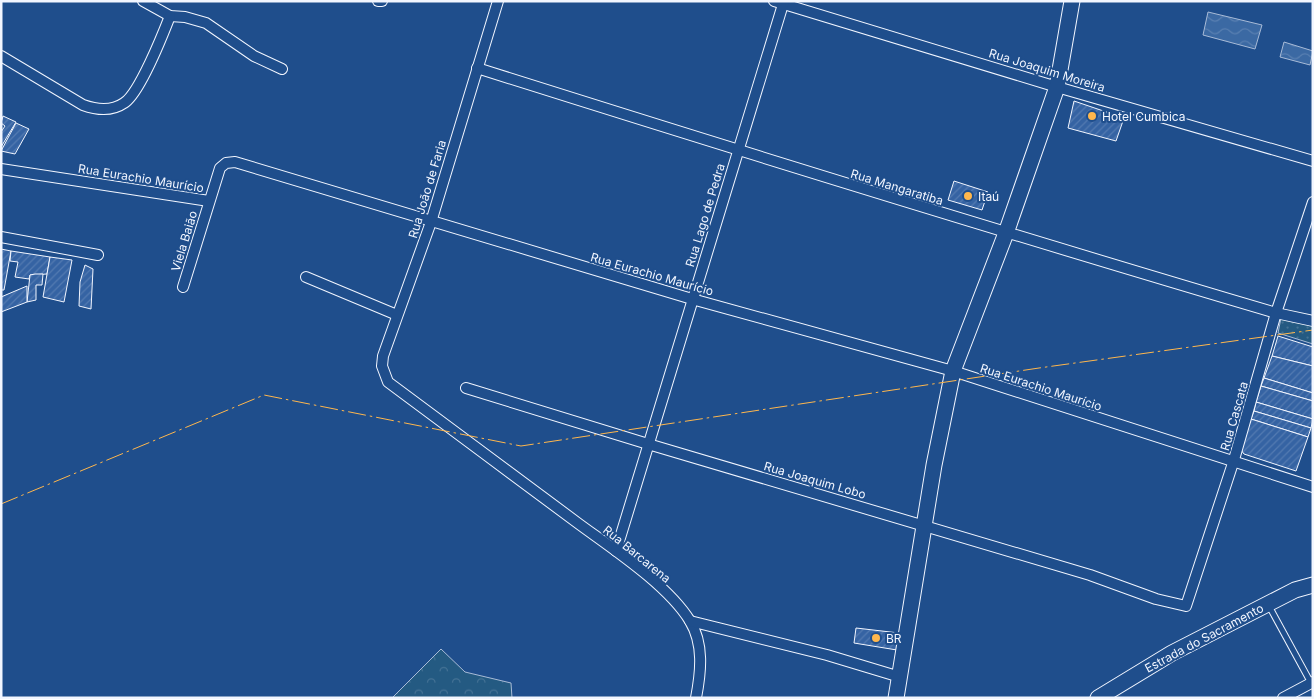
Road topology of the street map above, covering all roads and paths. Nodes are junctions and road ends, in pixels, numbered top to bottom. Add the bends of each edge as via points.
1 (143, 1) edge
2 (498, 1) edge
3 (1072, 1) edge
4 (780, 2) edge
5 (170, 16) junction
6 (1, 56) edge
7 (477, 68) junction
8 (282, 69) dead end
9 (1057, 86) junction
10 (738, 151) junction
11 (1313, 161) edge
12 (1, 169) edge
13 (209, 202) junction
14 (1313, 202) edge
15 (431, 222) junction
16 (1006, 233) junction
17 (1, 237) edge
18 (98, 255) dead end
19 (306, 277) dead end
20 (183, 287) dead end
21 (692, 299) junction
22 (1276, 313) junction
23 (397, 314) junction
24 (1313, 321) edge
25 (953, 371) junction
26 (388, 382) joint
27 (466, 388) dead end
28 (648, 444) junction
29 (1233, 463) junction
30 (1313, 487) edge
31 (925, 526) junction
32 (616, 552) junction
33 (1313, 585) edge
34 (1156, 599) joint
35 (1268, 604) junction
36 (690, 621) junction
37 (900, 677) junction
38 (1312, 682) edge
39 (696, 698) edge
40 (896, 698) edge
41 (1098, 698) edge
42 (1283, 698) edge

1 - 5 street
2 - 7 street, Rua João de Faria
3 - 9 main road
4 - 9 street, Rua Joaquim Moreira
4 - 10 street, Rua Lago de Pedra
5 - 6 street via 160,43 134,92 124,103 109,109 83,105
5 - 8 street via 206,23 254,56
7 - 10 street, Rua Mangaratiba
7 - 15 street, Rua João de Faria
9 - 11 street, Rua Joaquim Moreira
9 - 16 main road
10 - 16 street, Rua Mangaratiba
10 - 21 street, Rua Lago de Pedra
12 - 13 street, Rua Eurachio Maurício
13 - 15 street, Rua Eurachio Maurício via 220,168 234,162
13 - 20 street, Viela Baião
14 - 22 street, Rua Cascata
15 - 21 street, Rua Eurachio Maurício
15 - 23 street, Rua João de Faria
16 - 22 street, Rua Mangaratiba
16 - 25 main road
17 - 18 street
19 - 23 street
21 - 25 street, Rua Eurachio Maurício
21 - 28 street, Rua Lago de Pedra
22 - 24 street, Rua Mangaratiba
22 - 29 street, Rua Cascata
23 - 26 street, Rua João de Faria via 382,362
25 - 29 street, Rua Eurachio Maurício
25 - 31 main road
26 - 32 street, Rua Barcarena
27 - 28 street, Rua Joaquim Lobo
28 - 31 street, Rua Joaquim Lobo
28 - 32 street, Rua Lago de Pedra
29 - 30 street, Rua Eurachio Maurício
29 - 34 street, Rua Cascata via 1186,606
31 - 34 street, Rua Joaquim Lobo via 1090,575
31 - 37 main road
32 - 36 street, Rua Barcarena via 660,587
33 - 35 main road, Estrada do Sacramento
35 - 38 lane
35 - 41 main road, Estrada do Sacramento via 1172,653
36 - 37 street via 810,650
36 - 39 street via 700,645
37 - 40 main road
38 - 42 street

